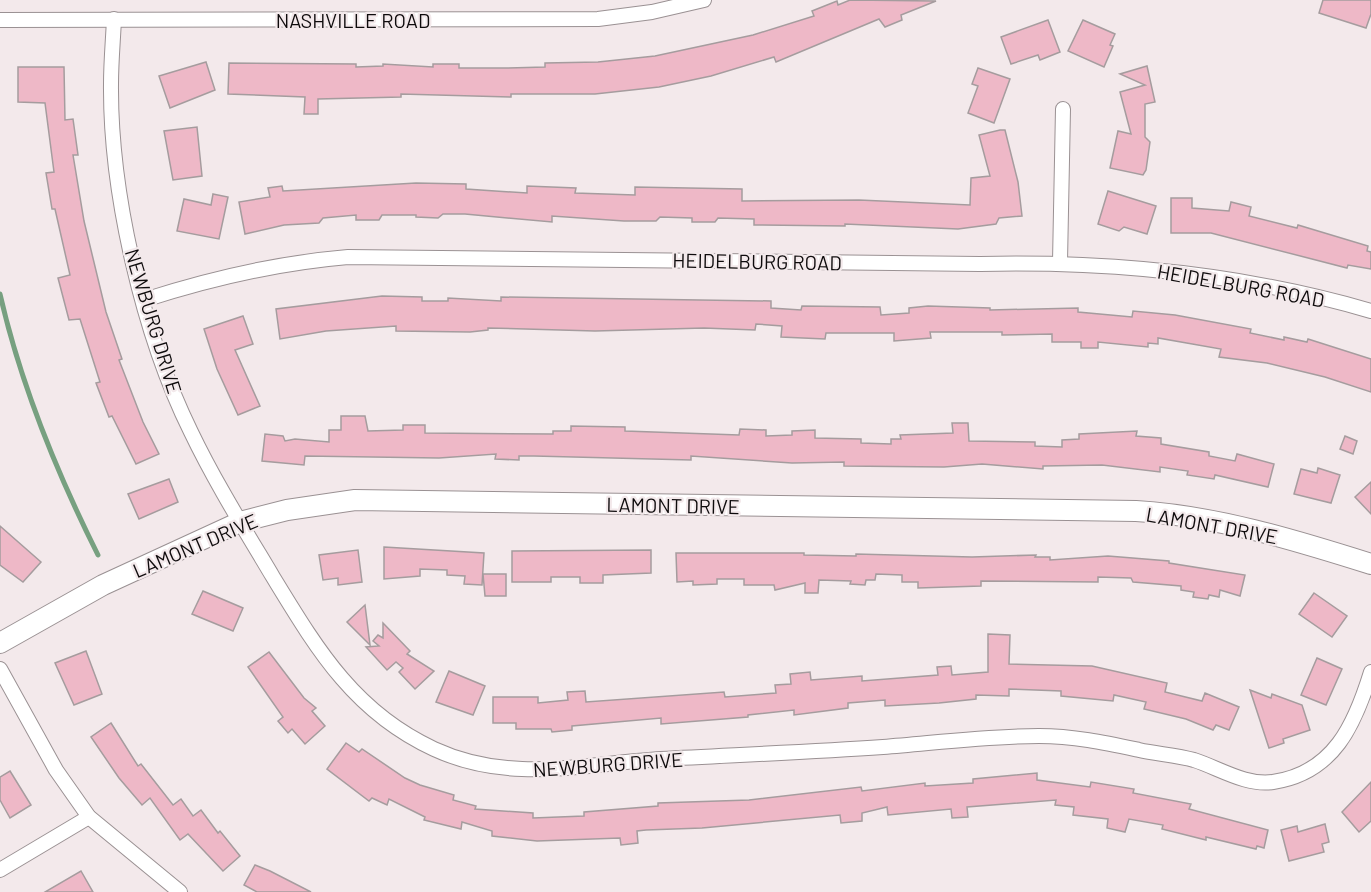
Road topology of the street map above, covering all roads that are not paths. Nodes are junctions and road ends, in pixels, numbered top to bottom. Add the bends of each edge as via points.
1 (704, 0) edge
2 (114, 19) junction
3 (0, 20) edge
4 (1063, 109) dead end
5 (1060, 262) junction
6 (144, 300) junction
7 (1371, 311) edge
8 (240, 522) junction
9 (1371, 564) edge
10 (0, 644) edge
11 (0, 669) edge
12 (1371, 672) edge
13 (88, 817) junction
14 (0, 870) edge
15 (180, 892) edge

1 - 2 street, NASHVILLE ROAD via 597,20
2 - 3 street, NASHVILLE ROAD
2 - 6 street, NEWBURG DRIVE via 111,85 115,152
4 - 5 street
5 - 6 street, HEIDELBURG ROAD via 348,257 212,278
5 - 7 street, HEIDELBURG ROAD via 1227,279
6 - 8 street, NEWBURG DRIVE via 175,395
8 - 9 street, LAMONT DRIVE via 355,500 1137,511 1255,531
8 - 10 street, LAMONT DRIVE via 103,585
8 - 12 street, NEWBURG DRIVE via 316,648 359,699 382,718 433,748 525,771 654,759 1038,736 1112,743 1190,759 1253,782 1270,782 1299,773 1330,754 1359,711
11 - 13 street
13 - 14 street
13 - 15 street

